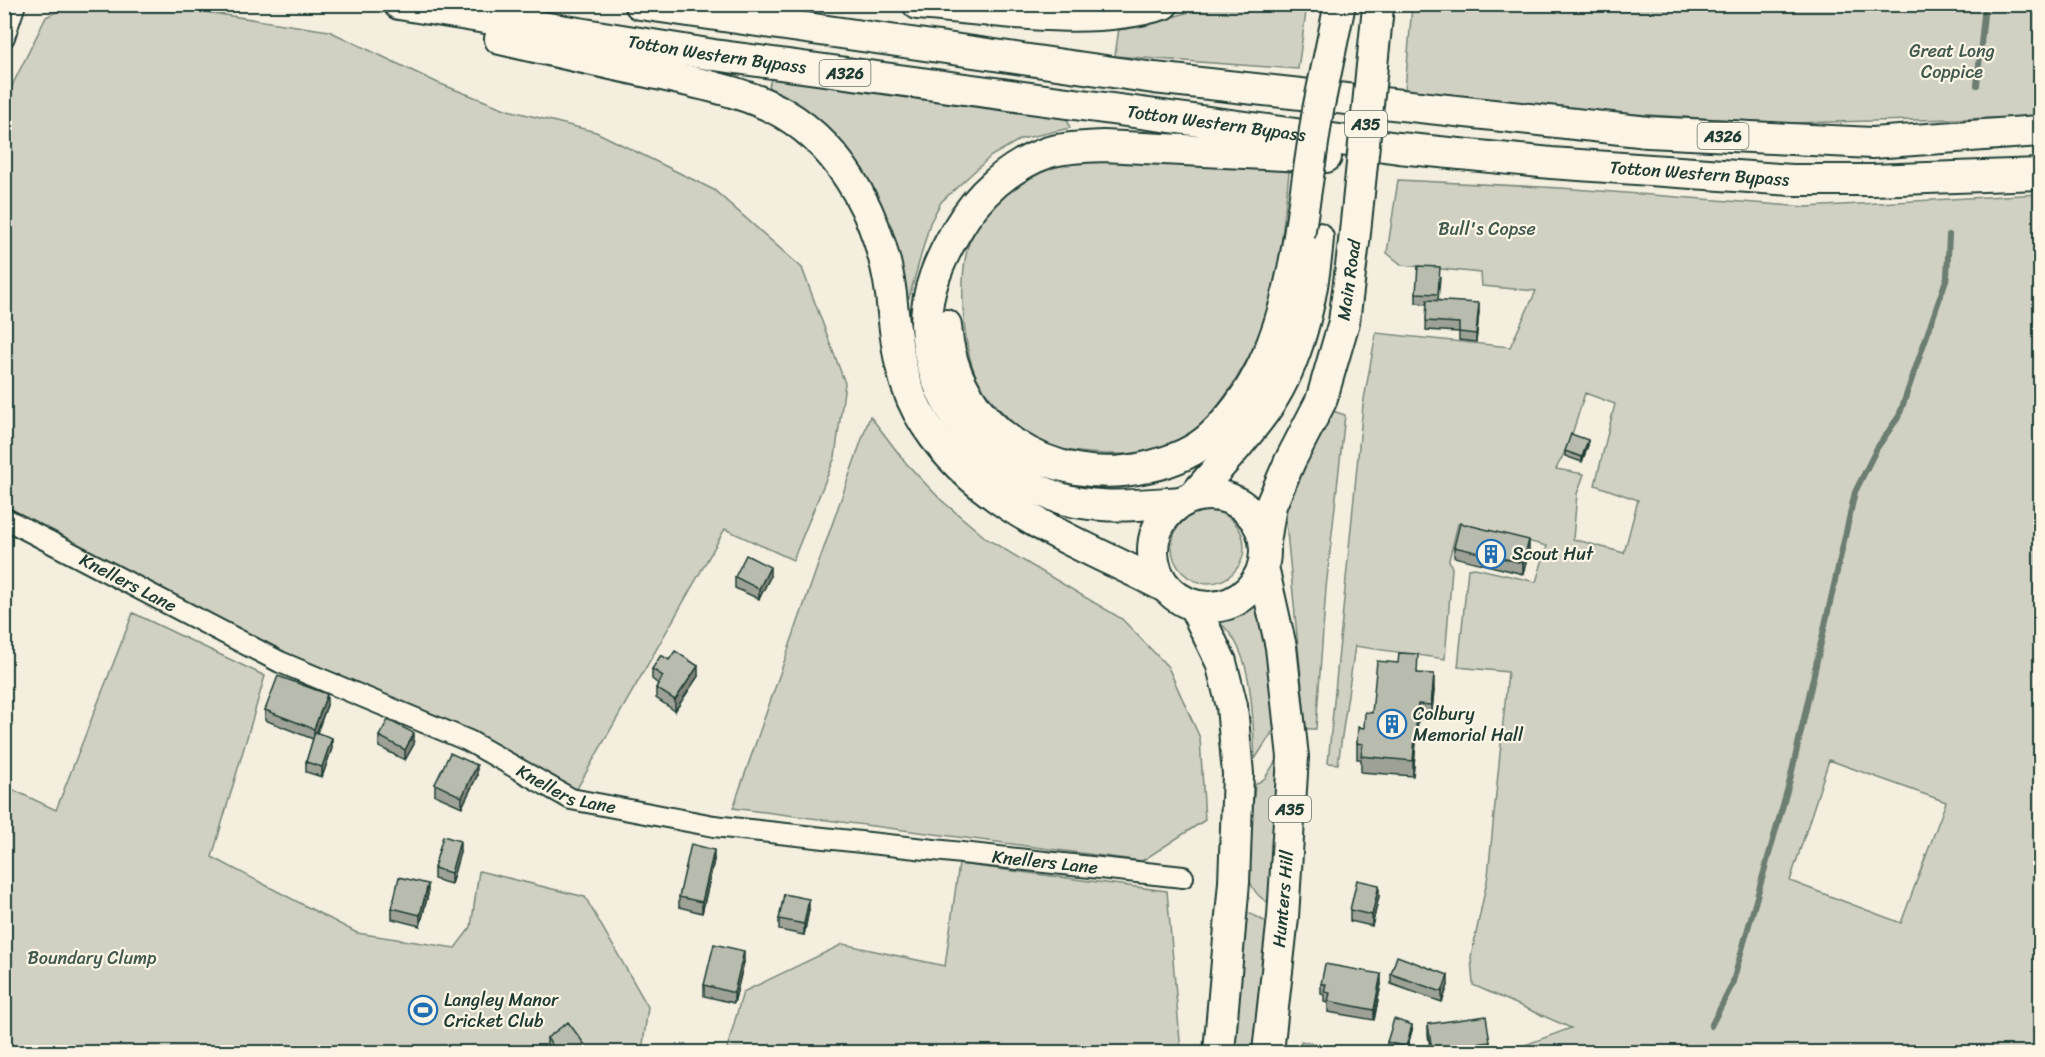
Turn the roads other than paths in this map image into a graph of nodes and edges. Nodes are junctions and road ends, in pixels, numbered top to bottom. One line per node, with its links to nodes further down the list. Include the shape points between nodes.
1 (387, 4): 18 (main road, via 471,33 731,91 783,113 843,168 862,201 885,262 900,367 912,401 945,453 968,477 997,498)
2 (399, 4): 11 (main road, Totton Western Bypass / A326, via 714,55 1291,135)
3 (639, 4): 10 (main road, Totton Western Bypass / A326, via 1154,78 1648,132 1872,143)
4 (918, 4): 8 (main road, via 1082,15)
5 (1340, 4): 14 (main road, Main Road / A35, bridge)
6 (12, 6): 9 (street)
7 (1378, 6): 17 (main road, Main Road / A35, bridge, via 1344,322 1322,401 1271,505)
8 (1152, 7)
9 (4, 37)
10 (2040, 130)
11 (1551, 163): 12 (main road, Totton Western Bypass / A326, via 1792,180); 13 (main road, via 1103,146 1070,148 1048,153 1002,177 985,192)
12 (2040, 174)
13 (958, 228): 14 (main road, via 945,292 947,339 962,383 977,409 1004,435 1041,460 1088,473 1162,464 1211,438 1259,371 1279,327 1294,270); 15 (main road, via 939,261 926,324 935,373 957,418 994,460 1052,495 1105,505)
14 (1308, 237): 15 (main road, Main Road / A35, via 1314,281 1303,328 1278,388 1265,411)
15 (1188, 499): 17 (main road, via 1209,495 1240,504 1260,527); 18 (main road, via 1163,518 1153,541 1157,573)
16 (4, 519): 20 (street, Knellers Lane, via 280,662 469,741 571,799 714,826)
17 (1264, 555): 19 (main road, via 1256,583 1244,596 1220,606); 22 (main road, Hunters Hill / A35, via 1281,648 1293,757 1283,917)
18 (1166, 588): 19 (main road)
19 (1194, 606): 21 (main road, via 1221,662 1232,706 1238,774 1234,882)
20 (1183, 877)
21 (1219, 1053)
22 (1268, 1053)

